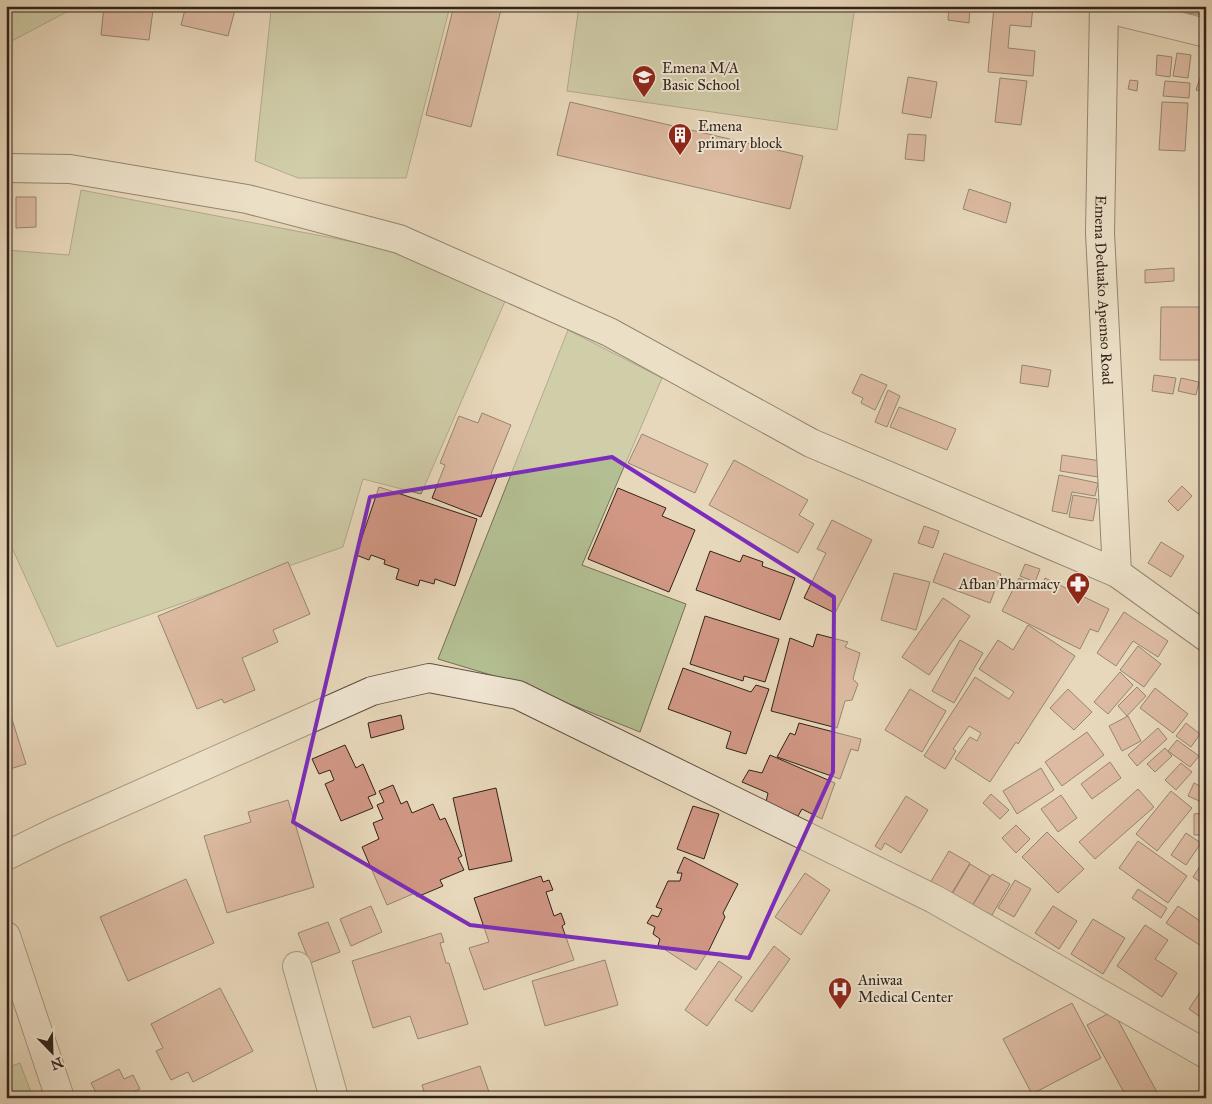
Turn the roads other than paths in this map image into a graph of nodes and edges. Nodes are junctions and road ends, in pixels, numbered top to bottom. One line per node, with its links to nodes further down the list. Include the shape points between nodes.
1 (1104, 7): 2 (street); 4 (street, Emena Deduako Apemso Road, via 1100,233)
2 (1206, 33)
3 (6, 168): 4 (street, via 70,170 246,199 399,238 609,332 811,443)
4 (1117, 573): 5 (street)
5 (1206, 636)
6 (6, 856): 9 (street, via 372,691 429,678 518,695 934,899)
7 (6, 936): 10 (street)
8 (297, 966): 11 (street)
9 (1206, 1054)
10 (60, 1098)
11 (334, 1098)

